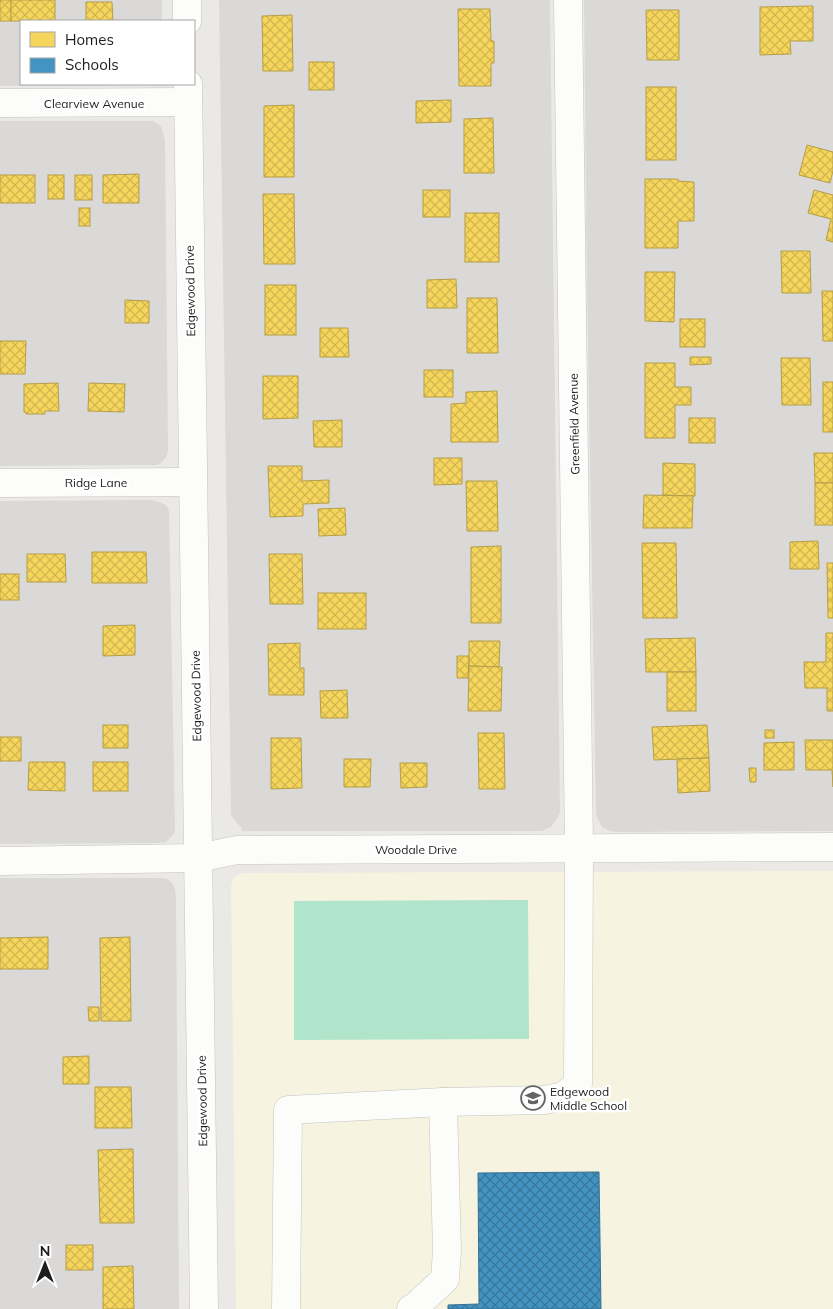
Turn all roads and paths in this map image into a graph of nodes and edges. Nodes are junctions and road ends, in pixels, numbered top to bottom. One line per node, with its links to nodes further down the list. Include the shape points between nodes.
1 (187, 0): 3 (street)
2 (568, 0): 9 (street, Greenfield Avenue)
3 (187, 20)
4 (188, 93): 5 (street, Clearview Avenue); 7 (street, Edgewood Drive)
5 (0, 103)
6 (0, 482): 7 (street, Ridge Lane)
7 (192, 482): 10 (street, Edgewood Drive)
8 (833, 847): 9 (street, Woodale Drive)
9 (579, 848): 10 (street, Woodale Drive, via 237,850); 12 (street, Greenfield Avenue, via 578,1084 564,1096 544,1100)
10 (198, 858): 11 (street, Woodale Drive); 13 (street, Edgewood Drive)
11 (0, 861)
12 (443, 1102): 14 (street, Greenfield Avenue, via 288,1110); 15 (street, via 445,1279)
13 (204, 1309)
14 (286, 1309)
15 (411, 1309)

